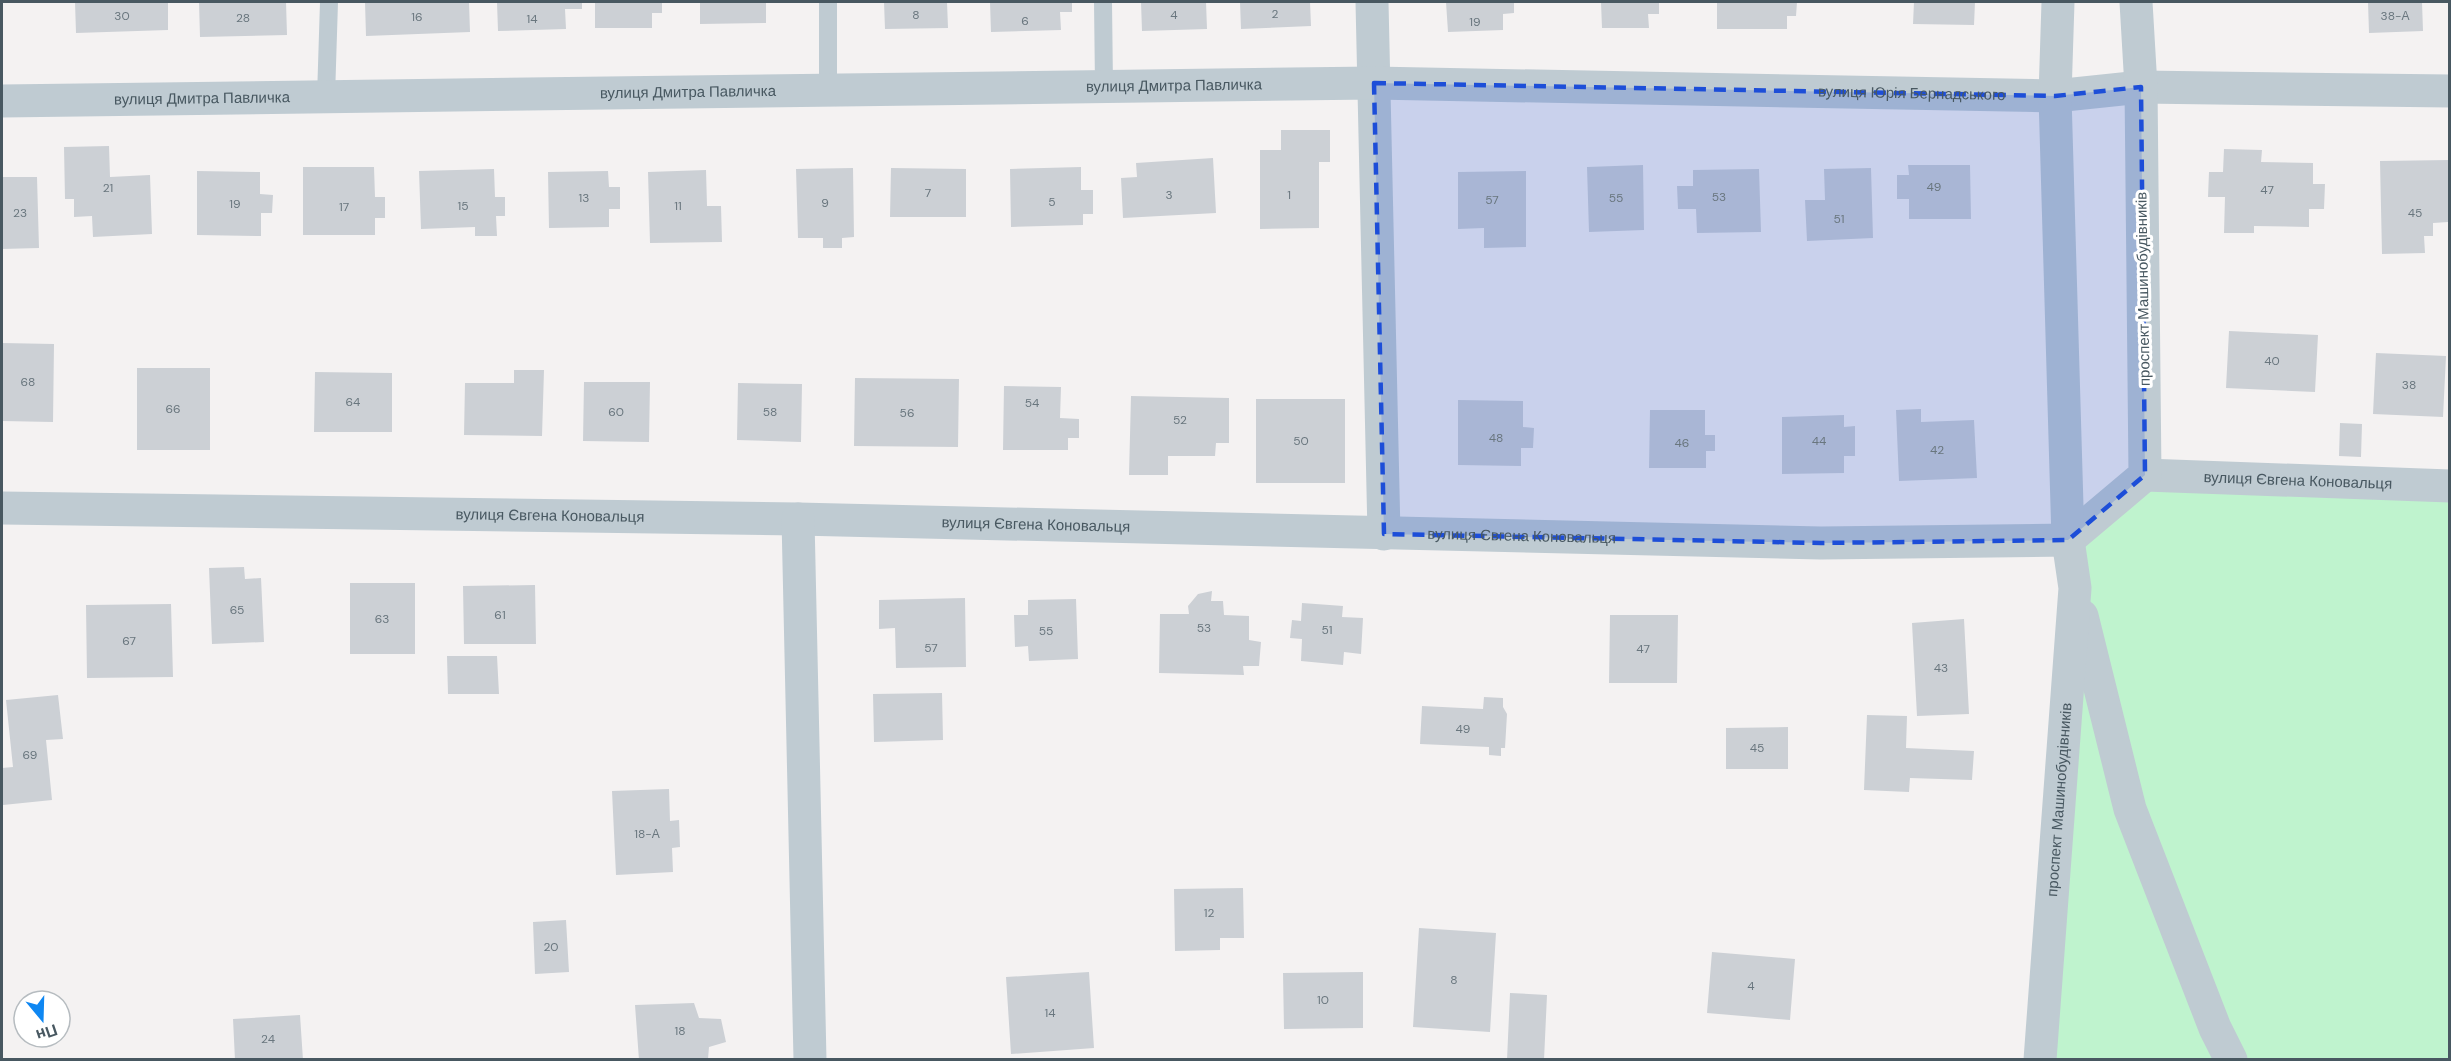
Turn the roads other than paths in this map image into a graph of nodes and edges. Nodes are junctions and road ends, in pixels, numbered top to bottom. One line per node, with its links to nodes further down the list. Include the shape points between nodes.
1 (329, 2): 13 (lane)
2 (828, 2): 10 (lane)
3 (1103, 2): 8 (lane)
4 (1372, 2): 7 (street)
5 (2058, 2): 12 (street, проспект Машинобудівників)
6 (2136, 2): 9 (street, проспект Машинобудівників)
7 (1374, 83): 8 (street, вулиця Дмитра Павличка); 12 (street, вулиця Юрія Бернадського); 19 (street)
8 (1104, 86): 10 (street, вулиця Дмитра Павличка)
9 (2140, 87): 11 (street, вулиця Юрія Бернадського); 12 (street, вулиця Юрія Бернадського); 15 (street, проспект Машинобудівників)
10 (828, 90): 13 (street, вулиця Дмитра Павличка)
11 (2450, 91)
12 (2055, 96): 20 (street, проспект Машинобудівників)
13 (326, 97): 14 (street, вулиця Дмитра Павличка)
14 (2, 101)
15 (2145, 475): 16 (street, вулиця Євгена Коновальця); 20 (street)
16 (2450, 486)
17 (2, 508): 18 (street, вулиця Євгена Коновальця)
18 (798, 519): 19 (street, вулиця Євгена Коновальця); 22 (street)
19 (1384, 534): 20 (street, вулиця Євгена Коновальця, via 1821,543)
20 (2068, 540): 21 (street, проспект Машинобудівників)
21 (2075, 588): 23 (street, проспект Машинобудівників); 24 (street, via 2130,809 2215,1028)
22 (810, 1059)
23 (2040, 1059)
24 (2231, 1059)

